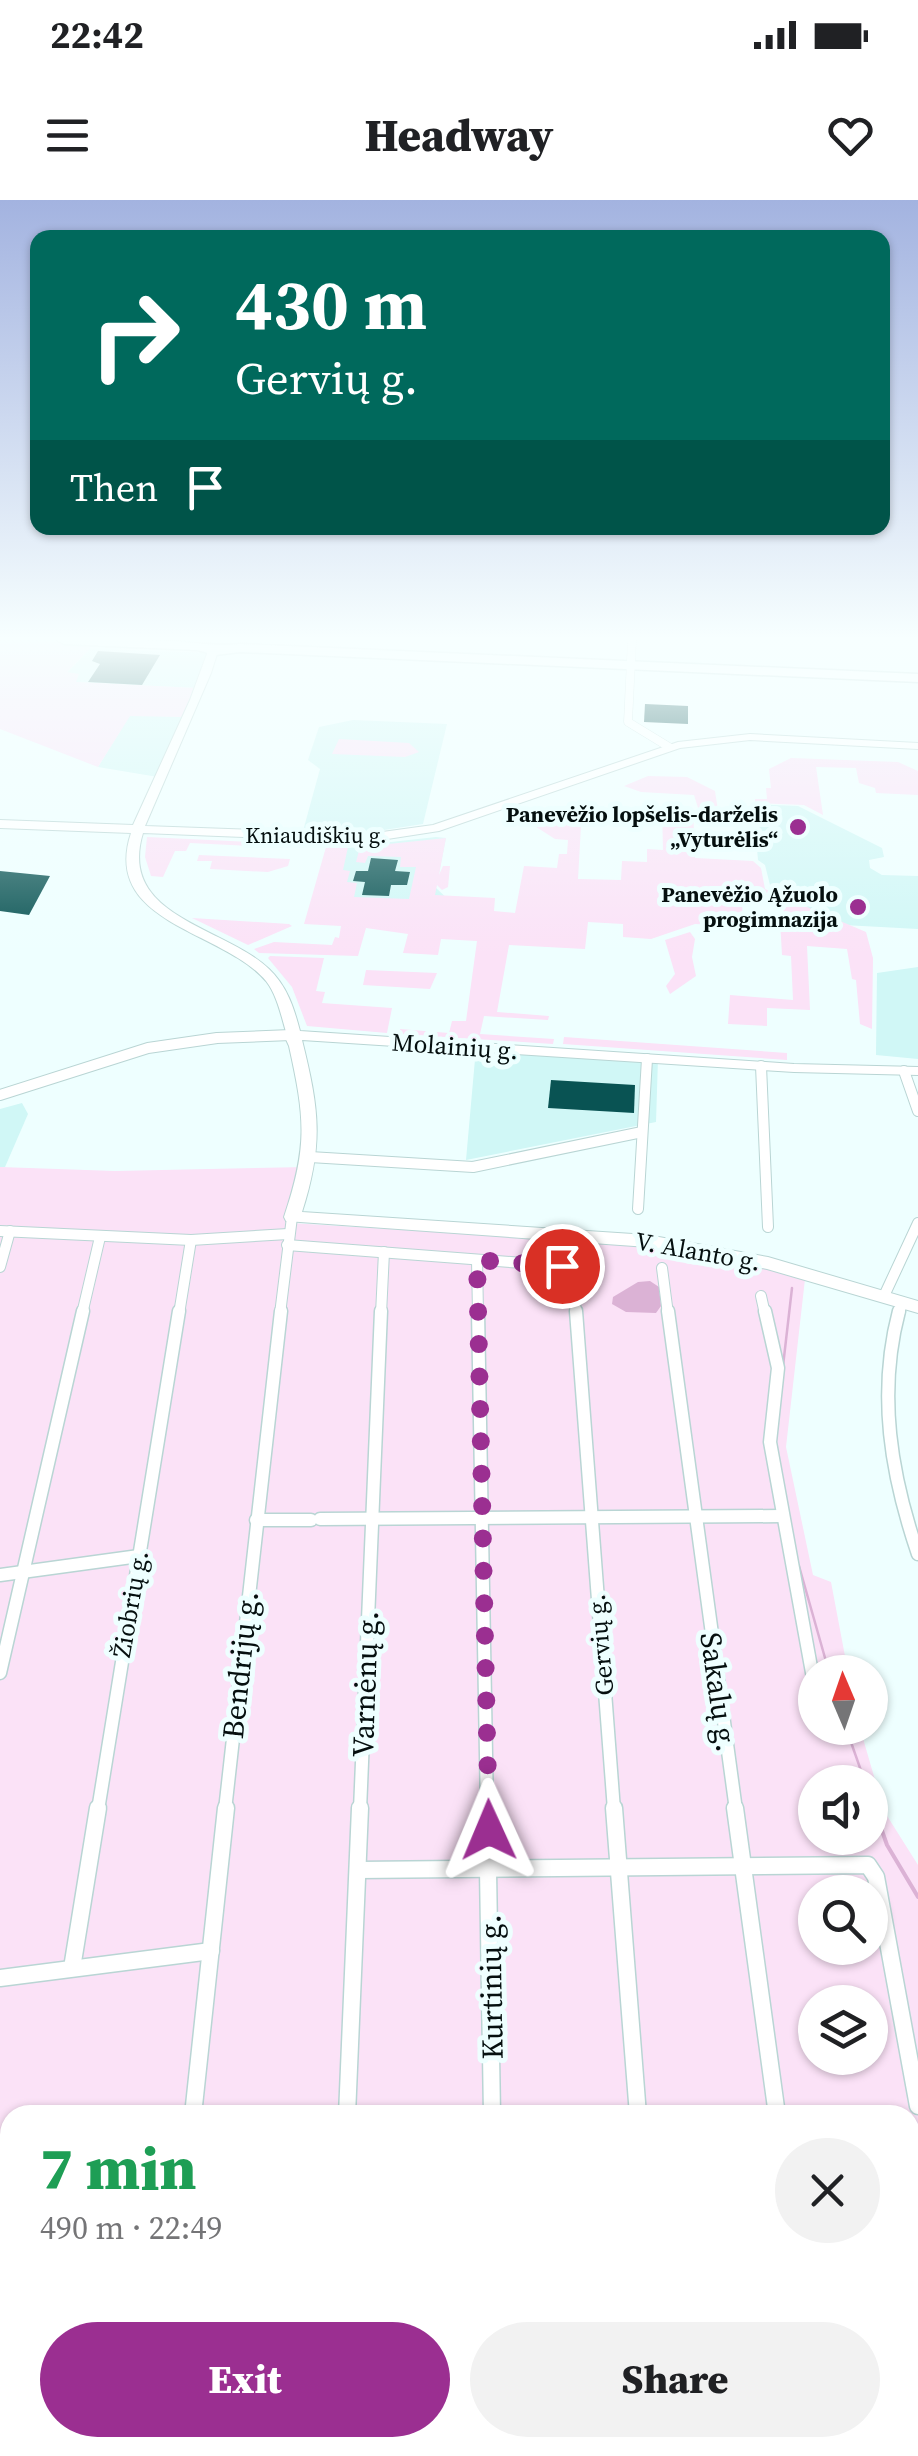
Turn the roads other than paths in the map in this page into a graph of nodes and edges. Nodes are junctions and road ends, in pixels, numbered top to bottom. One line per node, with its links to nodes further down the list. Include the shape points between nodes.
1 (176, 745): 6 (main road)
2 (666, 745): 4 (street)
3 (683, 745): 4 (main road, Kniaudiškių g.)
4 (669, 747): 6 (main road, Kniaudiškių g., via 423,831 327,839)
5 (0, 824): 6 (main road, Kniaudiškių g.)
6 (138, 830): 7 (main road, via 132,864 153,902 269,976 280,990)
7 (291, 1036): 8 (main road, Molainių g.); 11 (street, Molainių g., via 148,1048); 14 (main road, via 310,1117)
8 (647, 1059): 9 (main road, Molainių g.); 13 (street)
9 (761, 1066): 10 (main road, Molainių g.); 17 (street)
10 (911, 1071): 12 (street)
11 (0, 1095)
12 (918, 1111)
13 (642, 1132): 14 (street, via 460,1168); 15 (street)
14 (310, 1157): 19 (main road)
15 (638, 1209)
16 (918, 1223): 27 (street)
17 (768, 1226)
18 (5, 1231): 20 (street); 24 (street)
19 (289, 1232): 21 (street); 22 (street); 27 (main road, V. Alanto g., via 648,1242 768,1263); 33 (street, Bendrijų g.)
20 (100, 1237): 21 (street); 36 (street)
21 (191, 1240): 35 (street, Žiobrių g.)
22 (384, 1252): 23 (street); 31 (street, Varnėnų g.)
23 (477, 1260): 30 (street, Gervių g., via 562,1266 572,1274); 32 (street, Kurtinių g.)
24 (0, 1267)
25 (662, 1268): 29 (street, Sakalų g.)
26 (761, 1296): 28 (street, via 778,1368 770,1442)
27 (901, 1302): 34 (street, via 887,1411 894,1475)
28 (782, 1516): 29 (street); 38 (street)
29 (696, 1517): 30 (street); 40 (street, Sakalų g.)
30 (590, 1518): 32 (street); 41 (street, Gervių g.)
31 (372, 1519): 32 (street); 33 (street); 42 (street, Varnėnų g.)
32 (483, 1519): 43 (street, Kurtinių g.)
33 (256, 1520): 44 (street, Bendrijų g.)
34 (917, 1548)
35 (139, 1556): 36 (street); 45 (street, Žiobrių g.)
36 (23, 1572): 37 (street); 39 (street)
37 (0, 1574)
38 (809, 1655)
39 (0, 1673)
40 (742, 1866): 41 (street); 51 (street, Sakalų g.); 52 (street, via 872,1869)
41 (618, 1868): 43 (street); 50 (street, Gervių g.)
42 (358, 1870): 43 (street); 48 (street, Varnėnų g.)
43 (490, 1870): 49 (street, Kurtinių g.)
44 (211, 1951): 45 (street); 47 (street, Bendrijų g.)
45 (72, 1968): 46 (street)
46 (0, 1978)
47 (195, 2105)
48 (347, 2105)
49 (492, 2105)
50 (637, 2105)
51 (776, 2105)
52 (918, 2105)

